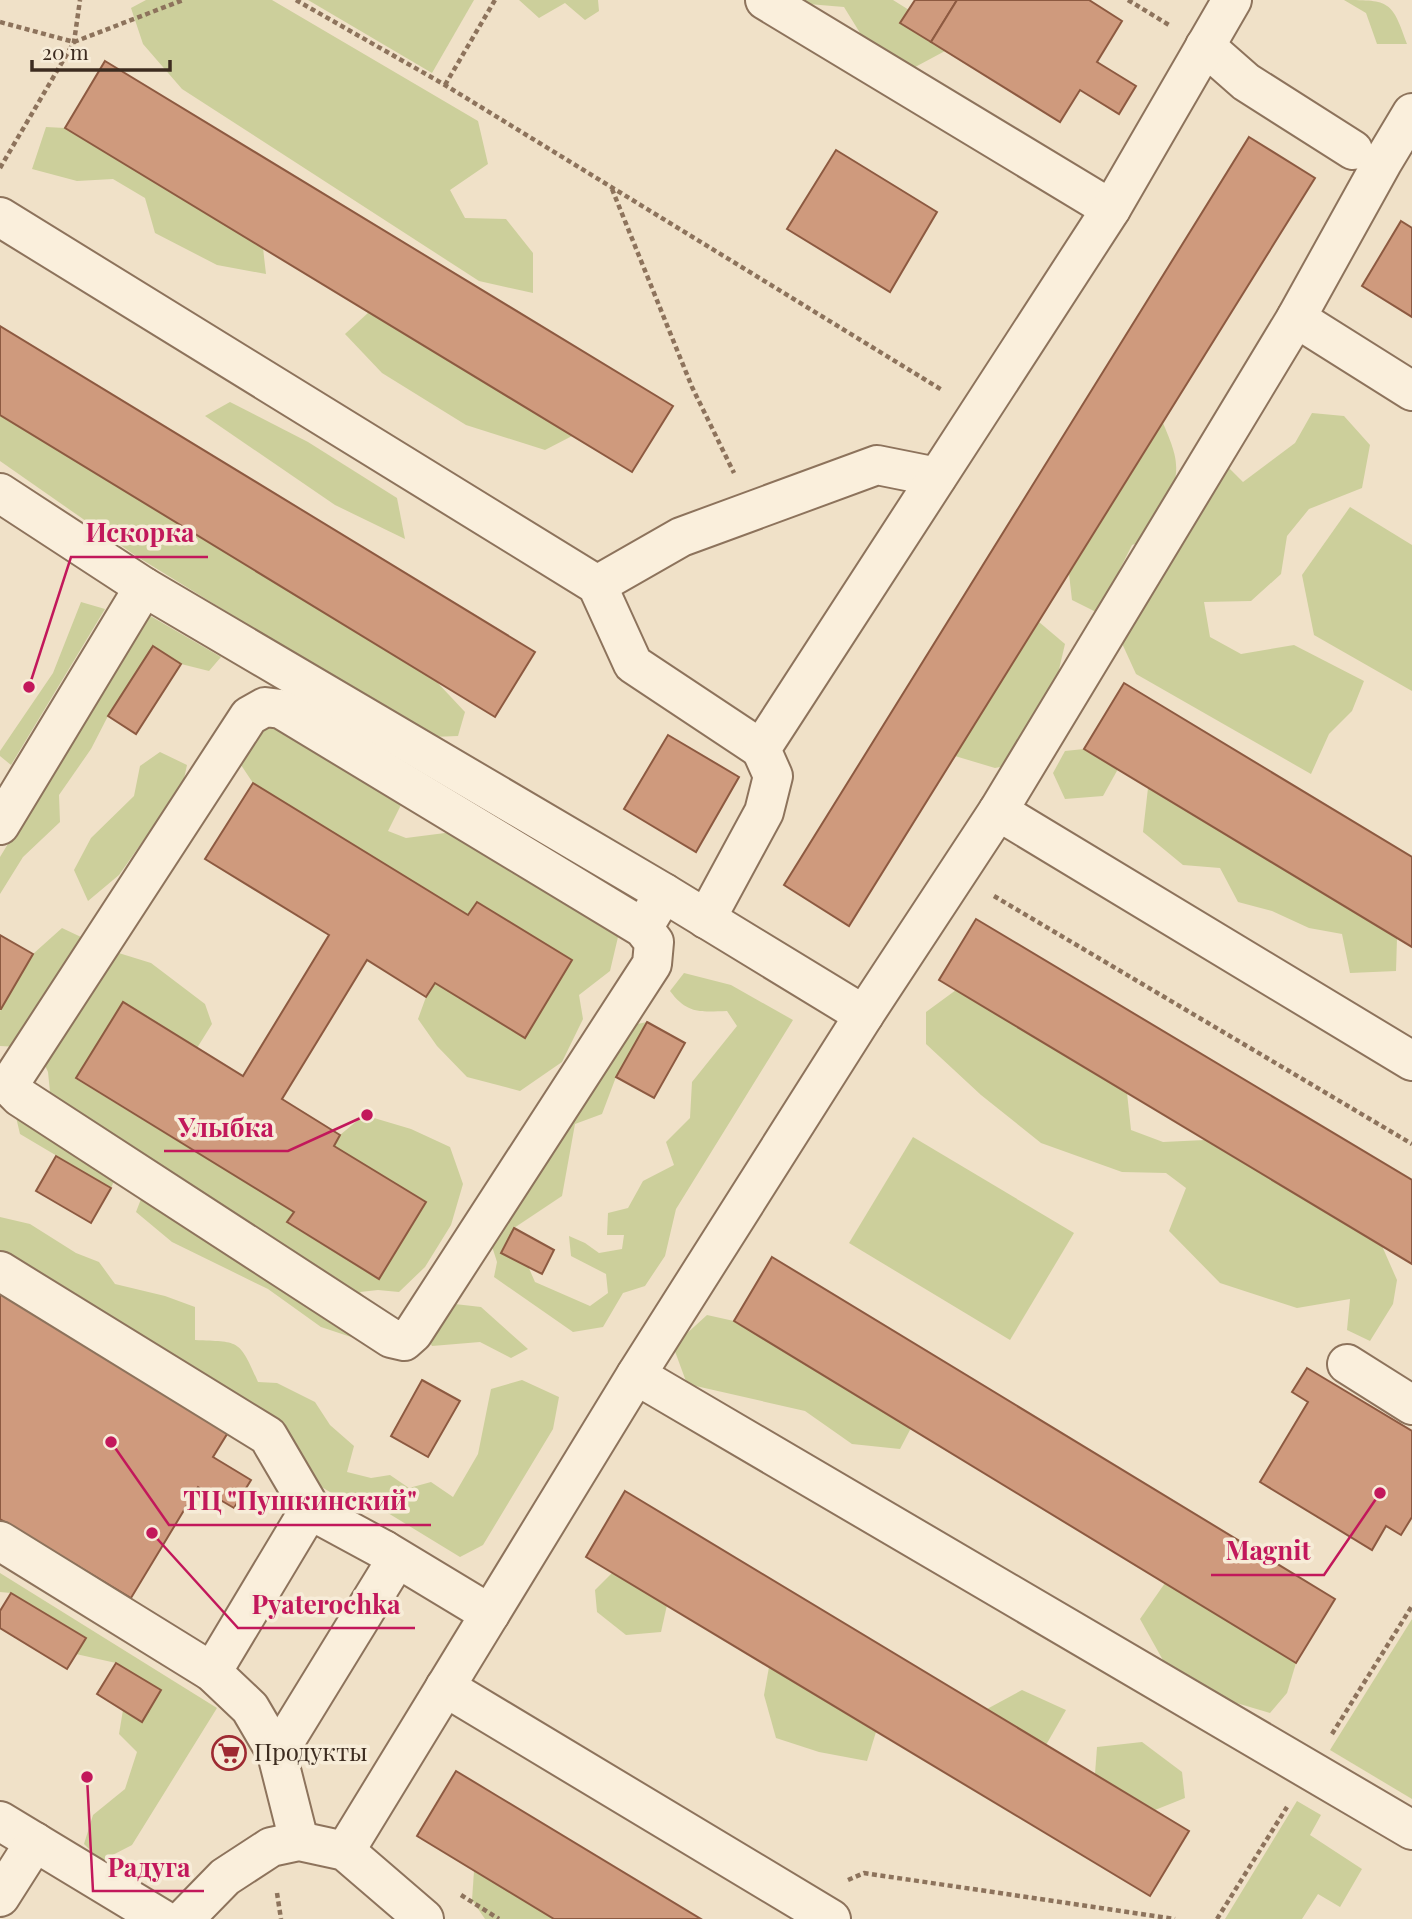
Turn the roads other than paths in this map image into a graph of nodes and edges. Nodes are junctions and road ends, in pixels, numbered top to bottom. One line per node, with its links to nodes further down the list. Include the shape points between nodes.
1 (765, 0): 6 (lane)
2 (1232, 0): 3 (lane)
3 (1205, 46): 5 (lane, via 1246,82); 6 (lane)
4 (1412, 113): 8 (lane)
5 (1353, 150)
6 (1111, 209): 10 (lane)
7 (0, 217): 12 (lane)
8 (1296, 318): 9 (lane); 15 (lane)
9 (1412, 391)
10 (937, 477): 12 (lane, via 877,465 681,537); 14 (lane)
11 (0, 493): 13 (lane)
12 (597, 585): 14 (lane, via 633,664)
13 (144, 587): 16 (lane); 17 (lane)
14 (761, 749): 18 (lane, via 774,776 764,812)
15 (998, 811): 20 (lane); 21 (lane)
16 (0, 825)
17 (664, 893): 18 (lane); 19 (lane)
18 (706, 919): 20 (lane)
19 (643, 928): 19 (lane, via 654,942 652,964 404,1341 391,1338 11,1088 248,716 265,707 281,709)
20 (864, 1015): 24 (lane)
21 (1412, 1061)
22 (0, 1271): 26 (lane, via 268,1436)
23 (1348, 1364): 25 (lane)
24 (636, 1375): 29 (lane); 34 (lane)
25 (1412, 1405)
26 (312, 1511): 28 (lane); 30 (lane)
27 (0, 1541): 30 (lane)
28 (384, 1550): 29 (lane); 32 (lane, via 392,1558 390,1570)
29 (490, 1614): 31 (lane)
30 (212, 1671): 32 (lane, via 250,1708)
31 (445, 1687): 37 (lane); 39 (lane)
32 (277, 1754): 35 (lane)
33 (0, 1821): 36 (lane)
34 (1412, 1830)
35 (299, 1841): 37 (lane); 41 (lane, via 271,1847 225,1877)
36 (35, 1842): 38 (lane); 40 (lane)
37 (345, 1851): 42 (lane)
38 (0, 1897)
39 (815, 1910)
40 (162, 1919)
41 (184, 1919)
42 (424, 1919)

